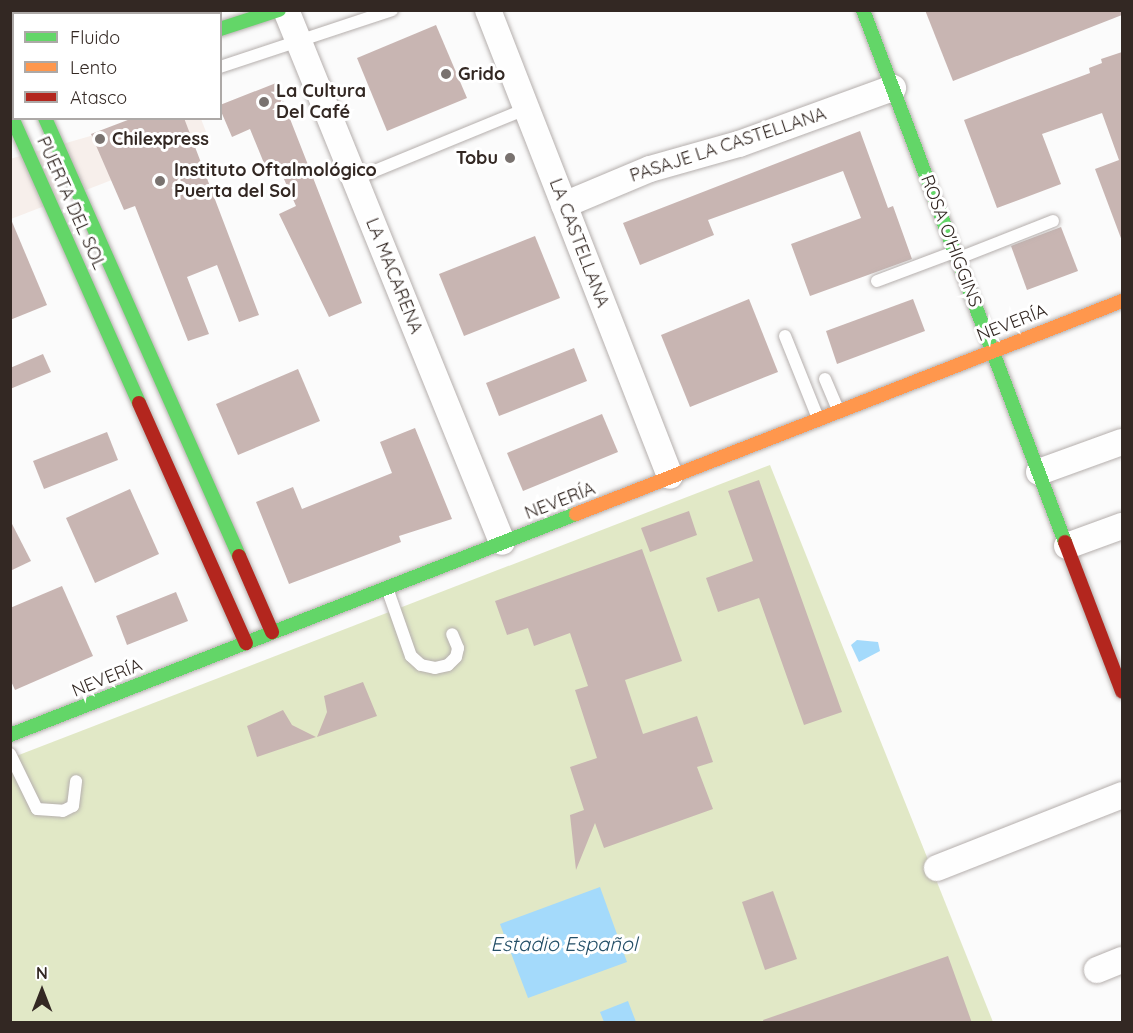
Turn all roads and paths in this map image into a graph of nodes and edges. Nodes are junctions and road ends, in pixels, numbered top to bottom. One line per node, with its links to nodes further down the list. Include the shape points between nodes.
1 (61, 10): 7 (lane)
2 (279, 10): 8 (street)
3 (286, 10): 9 (street, LA MACARENA)
4 (392, 10): 9 (lane)
5 (488, 10): 12 (street, LA CASTELLANA)
6 (863, 10): 11 (street, ROSA O'HIGGINS)
7 (51, 12)
8 (222, 28)
9 (299, 42): 10 (lane); 15 (street, LA MACARENA)
10 (222, 66)
11 (893, 88): 16 (street, PASAJE LA CASTELLANA, via 739,144 650,169); 18 (street, ROSA O'HIGGINS)
12 (526, 109): 15 (lane); 16 (street, LA CASTELLANA)
13 (56, 120): 14 (lane)
14 (36, 126): 20 (street, PUERTA DEL SOL); 22 (street, PUERTA DEL SOL)
15 (355, 178): 34 (street, LA MACARENA)
16 (564, 205): 32 (street, LA CASTELLANA)
17 (1053, 221): 18 (lane)
18 (956, 255): 19 (lane); 24 (street, ROSA O'HIGGINS)
19 (877, 281)
20 (123, 297): 22 (street); 29 (street, PUERTA DEL SOL)
21 (1122, 301): 24 (street, NEVERÍA)
22 (97, 307): 30 (street, PUERTA DEL SOL)
23 (785, 336): 27 (lane)
24 (992, 350): 26 (street, NEVERÍA); 31 (street, ROSA O'HIGGINS)
25 (825, 379): 26 (lane)
26 (838, 410): 27 (street, NEVERÍA)
27 (818, 418): 32 (street, NEVERÍA)
28 (1122, 442): 31 (street)
29 (194, 456): 30 (street); 37 (street, PUERTA DEL SOL)
30 (168, 466): 39 (street, PUERTA DEL SOL)
31 (1039, 472): 35 (street, ROSA O'HIGGINS)
32 (670, 476): 34 (street, NEVERÍA)
33 (1122, 526): 35 (street)
34 (502, 542): 36 (street, NEVERÍA)
35 (1067, 546): 40 (street, ROSA O'HIGGINS)
36 (387, 586): 37 (street, NEVERÍA); 38 (lane, via 411,656 421,665 441,666 456,657 458,648)
37 (272, 632): 39 (street, NEVERÍA)
38 (452, 634)
39 (246, 643): 41 (street, NEVERÍA)
40 (1122, 692)
41 (10, 735)
42 (10, 754): 43 (lane, via 37,809 63,812 73,806)
43 (76, 781)
44 (1122, 795): 45 (street)
45 (937, 868)
46 (1122, 960): 47 (street)
47 (1097, 970)

